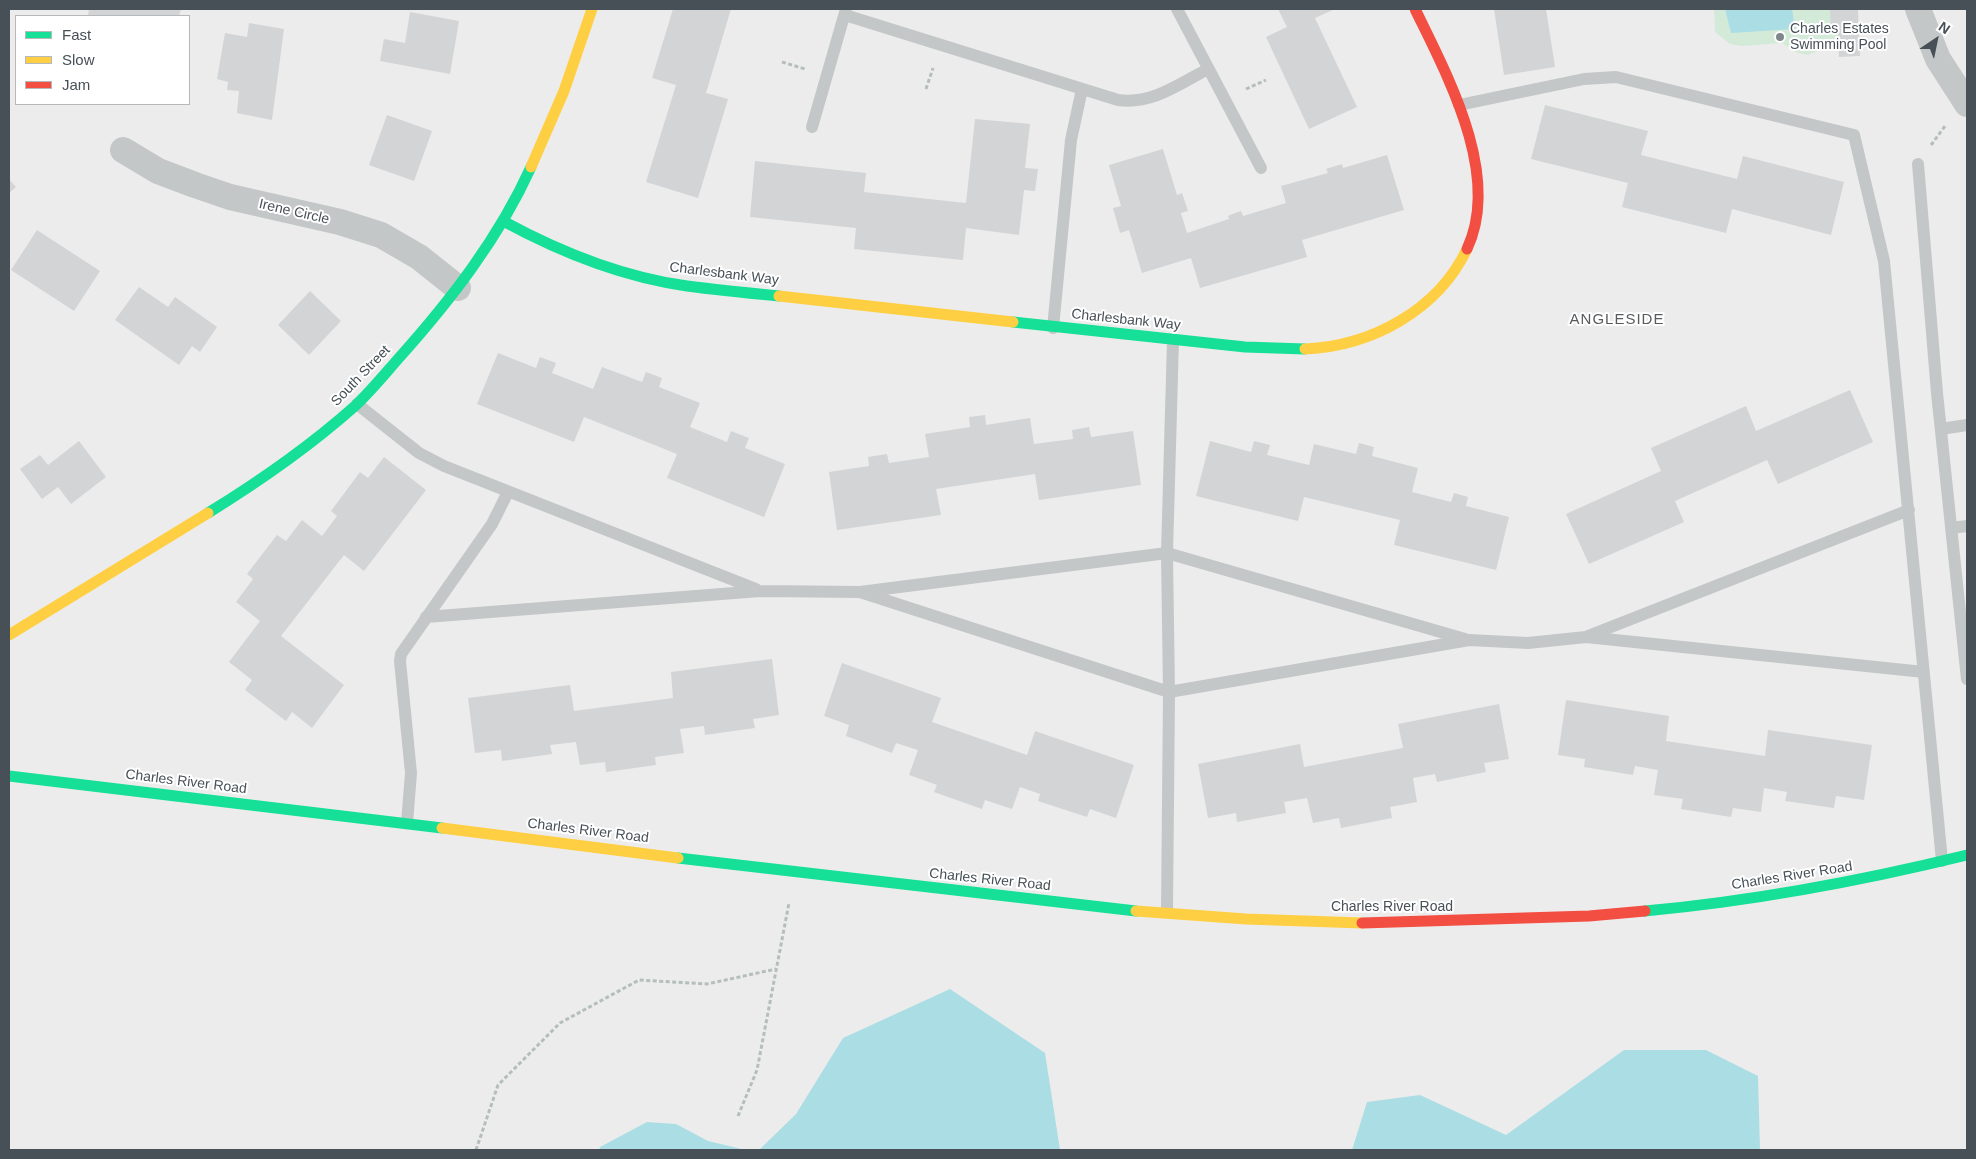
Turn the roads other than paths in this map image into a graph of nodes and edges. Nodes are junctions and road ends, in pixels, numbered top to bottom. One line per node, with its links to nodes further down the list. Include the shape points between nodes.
1 (592, 9): 14 (street, South Street, via 550,123)
2 (1177, 9): 6 (lane)
3 (1416, 9): 9 (street, Charlesbank Way)
4 (1918, 9): 8 (street, via 1938,59)
5 (845, 12): 7 (lane); 10 (lane)
6 (1208, 69): 7 (lane, via 1146,100 1118,100); 13 (lane)
7 (1082, 89): 16 (lane, via 1072,140)
8 (1966, 102)
9 (1459, 105): 17 (street, Charlesbank Way, via 1472,146 1477,180 1479,208 1476,227 1464,260 1414,313 1391,327 1335,346 1300,350); 22 (lane, via 1584,79 1616,77 1854,135 1884,261)
10 (812, 127)
11 (123, 150): 15 (street, Irene Circle, via 158,171 230,197 340,222 381,235 419,257)
12 (1918, 164): 20 (lane)
13 (1261, 168)
14 (503, 221): 15 (street, South Street); 16 (street, Charlesbank Way, via 572,256 651,280)
15 (458, 288): 18 (street, South Street)
16 (1052, 328): 17 (street, Charlesbank Way)
17 (1173, 340): 25 (lane)
18 (357, 404): 21 (lane, via 431,460); 30 (street, South Street, via 287,462 251,486)
19 (1967, 425): 20 (lane)
20 (1941, 429): 24 (lane)
21 (508, 492): 26 (lane); 28 (lane, via 492,524)
22 (1908, 510): 31 (lane); 33 (lane)
23 (1967, 526): 24 (lane)
24 (1951, 528): 29 (lane)
25 (1167, 553): 27 (lane); 32 (lane); 35 (lane)
26 (760, 591): 27 (lane); 28 (lane)
27 (860, 592): 35 (lane)
28 (426, 617): 37 (lane, via 404,649 400,661 411,773)
29 (1964, 627): 34 (lane)
30 (9, 635)
31 (1586, 637): 32 (lane, via 1528,643); 33 (lane)
32 (1469, 640): 35 (lane)
33 (1924, 672): 39 (lane)
34 (1967, 679)
35 (1169, 692): 40 (lane)
36 (9, 776): 37 (street, Charles River Road)
37 (407, 823): 40 (street, Charles River Road, via 795,873 1106,908)
38 (1967, 855): 39 (street, Charles River Road)
39 (1942, 861): 40 (street, Charles River Road, via 1869,879 1776,895 1690,908 1588,916 1382,924 1246,919)
40 (1167, 911)

